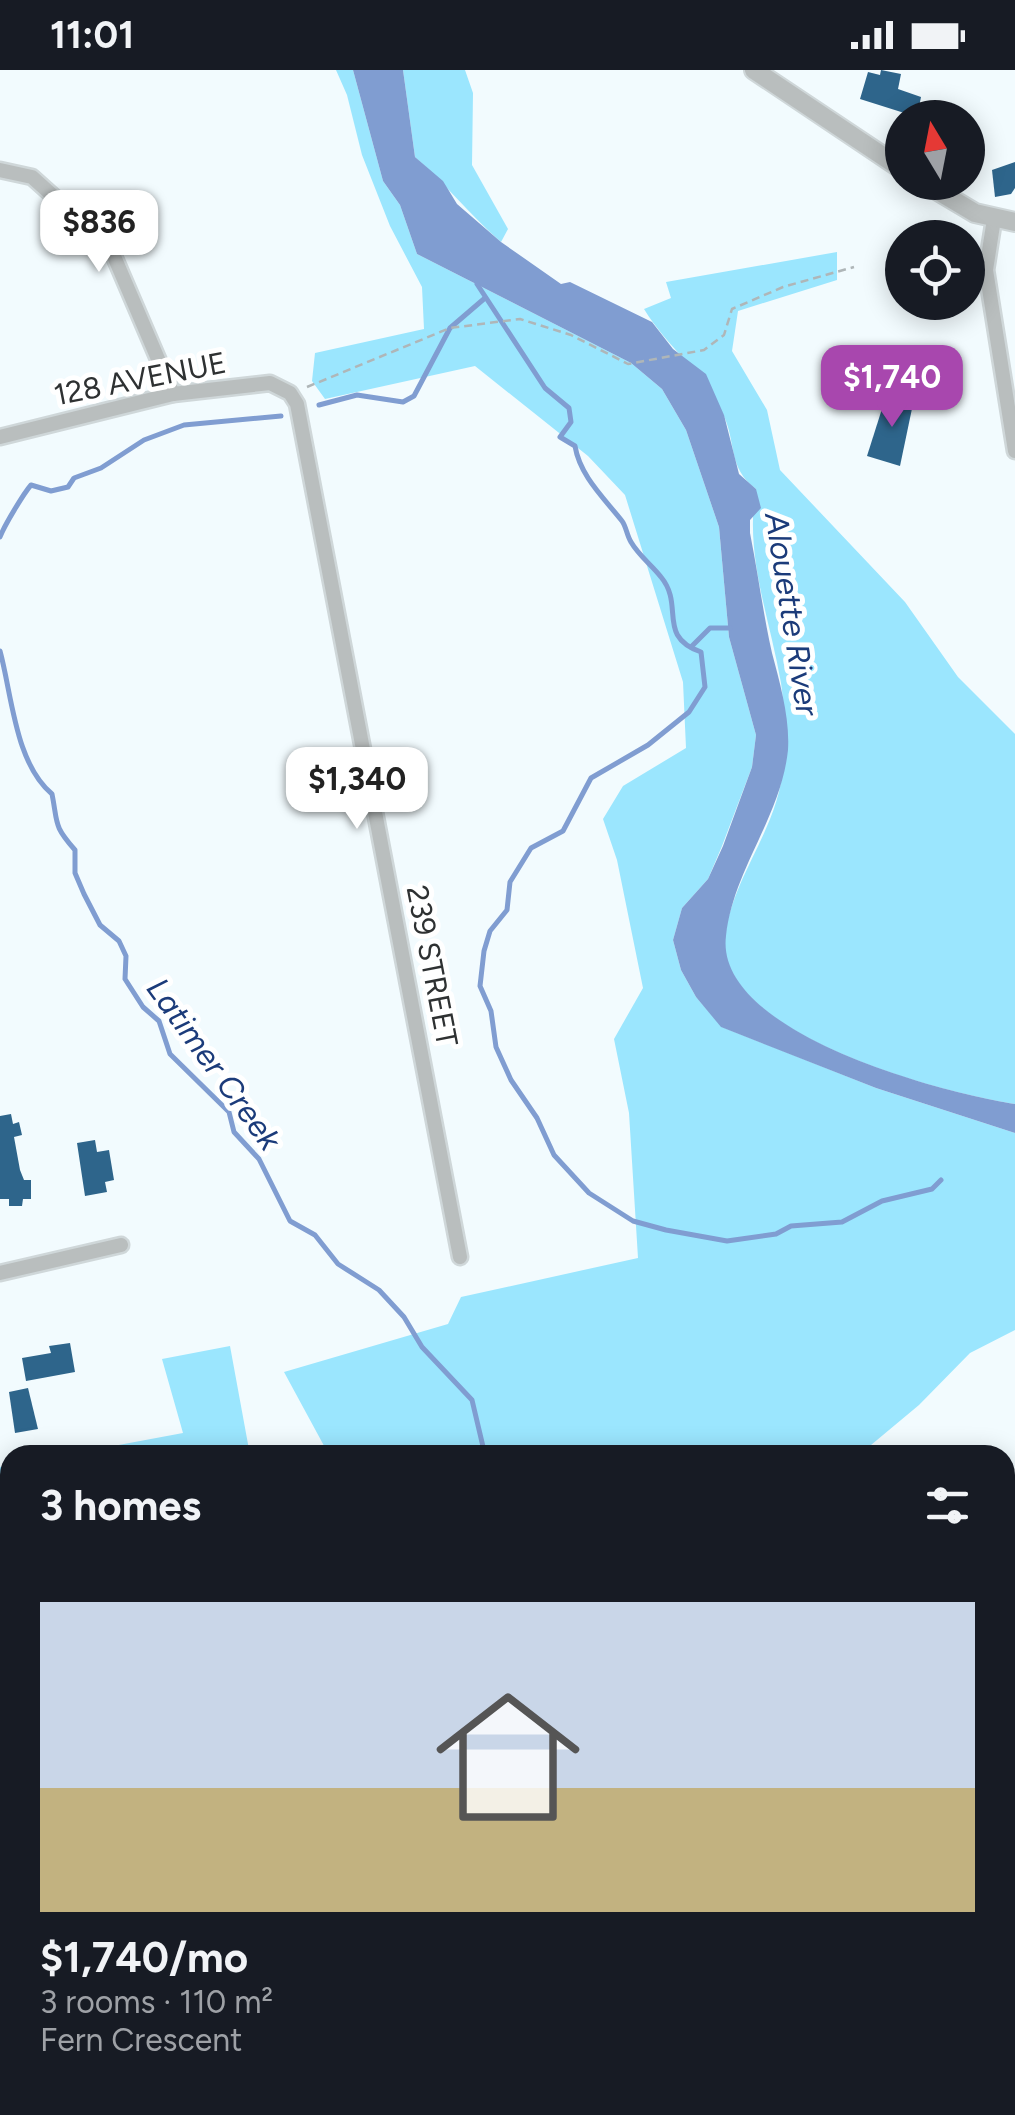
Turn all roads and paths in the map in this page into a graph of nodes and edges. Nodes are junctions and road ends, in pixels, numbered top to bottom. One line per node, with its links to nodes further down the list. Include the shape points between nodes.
1 (754, 70): 2 (street)
2 (885, 158)
3 (0, 170): 9 (street, via 32,177 110,247)
4 (951, 200): 5 (street)
5 (994, 219): 6 (street); 11 (street, via 986,270)
6 (1015, 222)
7 (854, 267): 8 (path, via 732,309 724,335 704,350 628,364 520,319 450,328)
8 (290, 393): 9 (street, 128 AVENUE, via 270,383); 13 (street, 239 STREET)
9 (173, 394): 10 (street, 128 AVENUE)
10 (0, 437)
11 (1015, 450)
12 (120, 1245): 14 (street)
13 (460, 1257)
14 (0, 1273)

